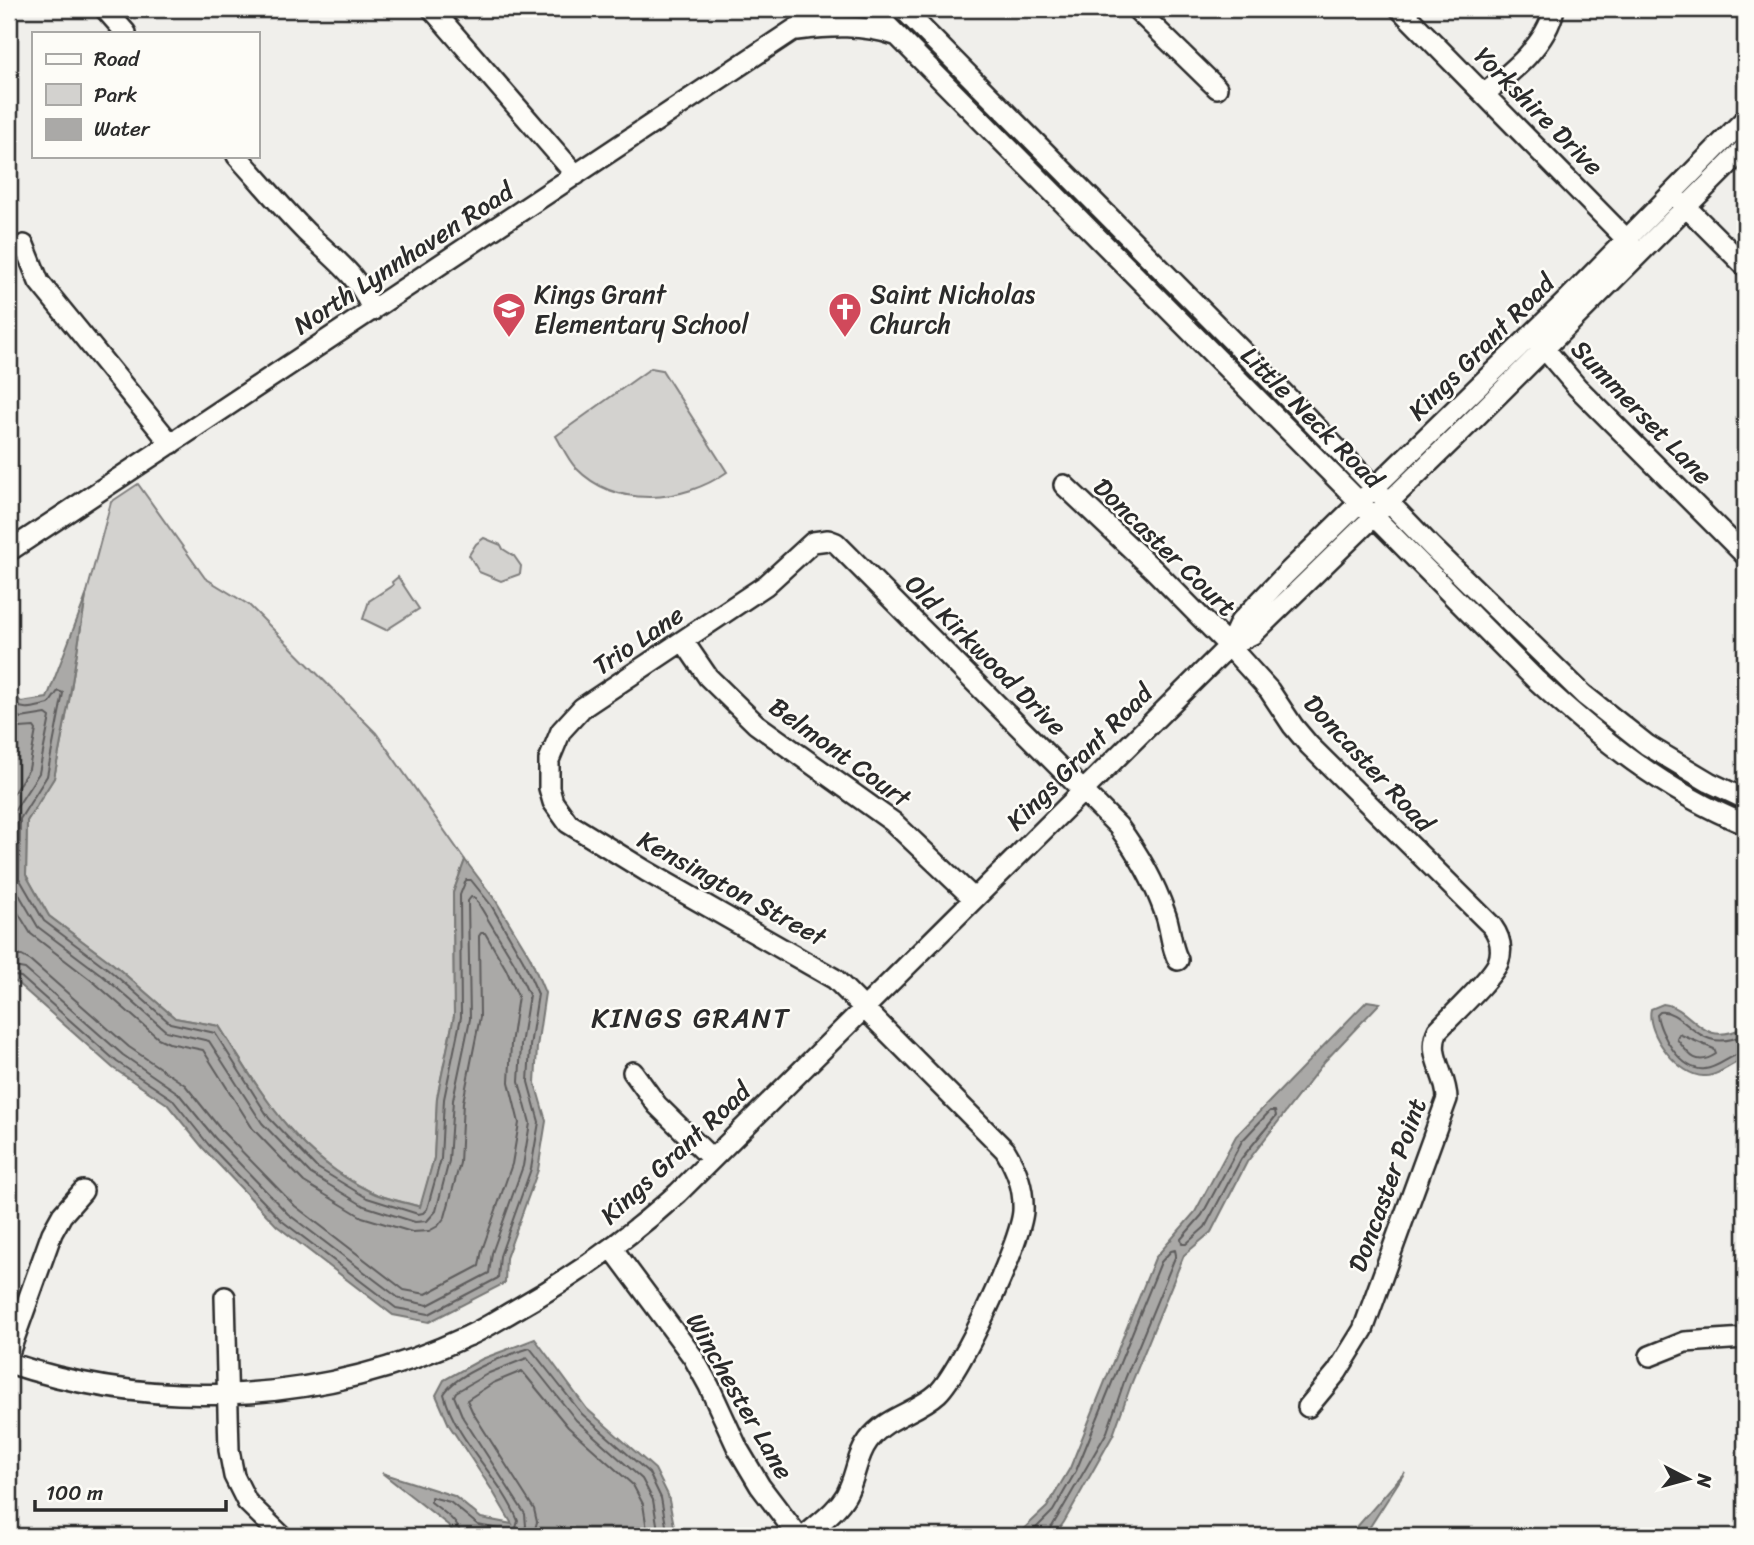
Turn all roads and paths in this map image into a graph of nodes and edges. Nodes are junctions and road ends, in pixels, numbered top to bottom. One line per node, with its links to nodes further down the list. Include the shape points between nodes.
1 (105, 9): 10 (street)
2 (432, 9): 17 (street)
3 (825, 9): 9 (street, North Lynnhaven Road)
4 (871, 9): 11 (street, Little Neck Road)
5 (903, 9): 27 (street, Little Neck Road)
6 (1136, 9): 12 (street)
7 (1400, 9): 13 (street, Yorkshire Drive)
8 (1554, 9): 13 (street, via 1535,45)
9 (792, 31): 11 (street, via 855,26); 17 (street, North Lynnhaven Road)
10 (125, 32)
11 (898, 36): 28 (street, Little Neck Road)
12 (1217, 88)
13 (1485, 93): 19 (street, Yorkshire Drive)
14 (1745, 119): 18 (street, Kings Grant Road)
15 (1745, 148): 18 (street, Kings Grant Road)
16 (239, 158): 23 (street, via 305,231 344,266)
17 (576, 175): 23 (street, North Lynnhaven Road)
18 (1679, 200): 19 (street, Kings Grant Road); 21 (street, Kings Grant Road); 22 (street)
19 (1626, 238): 21 (street, Yorkshire Drive); 24 (street, Kings Grant Road)
20 (24, 245): 25 (street, via 39,282)
21 (1639, 253): 24 (street, Kings Grant Road)
22 (1745, 266)
23 (372, 311): 25 (street, North Lynnhaven Road)
24 (1538, 341): 27 (street, Kings Grant Road); 31 (street, Summerset Lane, via 1577,387)
25 (171, 444): 30 (street, North Lynnhaven Road)
26 (1064, 485): 33 (street, Doncaster Court)
27 (1383, 494): 28 (street, Kings Grant Road); 35 (street, Little Neck Road, via 1614,721 1681,766)
28 (1367, 509): 33 (street, Kings Grant Road, via 1253,634); 37 (street, Little Neck Road, via 1535,679 1600,737 1671,786)
29 (828, 540): 32 (street, Trio Lane, via 813,542 766,585); 34 (street, Old Kirkwood Drive, via 836,542 918,622)
30 (9, 551)
31 (1745, 555)
32 (684, 642): 36 (street, Trio Lane, via 582,708 561,731 547,774 553,802); 39 (street, Belmont Court, via 708,677 756,724 893,822)
33 (1229, 646): 34 (street, Kings Grant Road); 38 (street, Doncaster Road, via 1309,745)
34 (1083, 790): 39 (street, Kings Grant Road); 40 (street, Old Kirkwood Drive, via 1118,826 1147,869)
35 (1745, 799)
36 (568, 823): 41 (street, Kensington Street, via 822,969)
37 (1745, 824)
38 (1447, 882): 52 (street, Doncaster Point, via 1492,926 1500,954 1492,972 1434,1039 1447,1099 1363,1330 1338,1372)
39 (973, 898): 41 (street, Kings Grant Road)
40 (1178, 960)
41 (863, 1008): 43 (street, Kings Grant Road); 55 (street, Kensington Street, via 1005,1150 1021,1182 1023,1214 987,1307 954,1374 936,1395 888,1422 869,1440 834,1511)
42 (633, 1072): 43 (street, via 657,1105)
43 (712, 1160): 45 (street, Kings Grant Road)
44 (83, 1191): 48 (street, via 52,1233)
45 (612, 1248): 51 (street, Kings Grant Road, via 563,1283 470,1336 425,1354 344,1379); 54 (street, Winchester Lane, via 693,1357 738,1449)
46 (225, 1297): 51 (street)
47 (1745, 1338): 49 (street, via 1685,1342)
48 (9, 1353)
49 (1650, 1356)
50 (9, 1363): 51 (street, Kings Grant Road, via 90,1385)
51 (228, 1395): 53 (street, via 233,1476 247,1502)
52 (1308, 1407)
53 (282, 1536)
54 (798, 1536)
55 (805, 1536)

